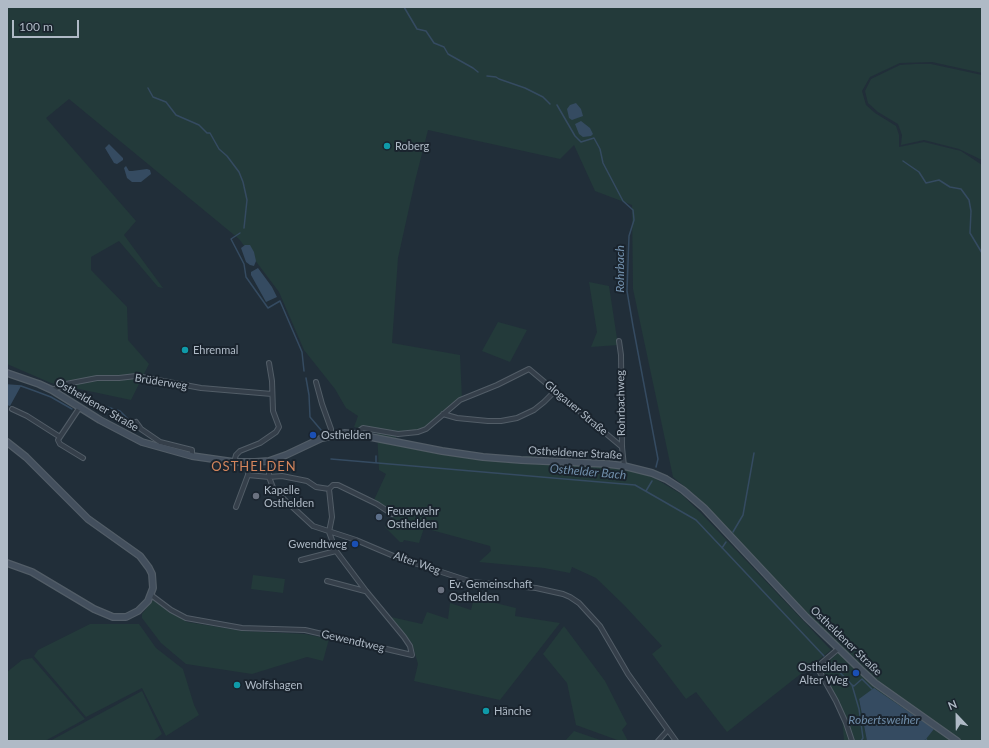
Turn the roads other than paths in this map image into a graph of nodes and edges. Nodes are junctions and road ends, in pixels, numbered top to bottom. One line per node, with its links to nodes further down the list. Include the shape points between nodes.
1 (619, 341): 16 (street, Rohrbachweg)
2 (268, 363): 7 (street)
3 (7, 373): 5 (main road, Ostheldener Straße)
4 (316, 382): 13 (street)
5 (52, 390): 7 (street, Brüderweg, via 66,384 97,378 136,376 201,388); 8 (main road, Ostheldener Straße)
6 (555, 391): 10 (street, via 534,410 509,420 488,421); 10 (street, Glogauer Straße, via 529,369 460,400); 16 (street, Glogauer Straße)
7 (272, 394): 20 (street, via 273,411 279,426 276,432 260,443 240,451)
8 (80, 407): 14 (street); 17 (main road, Ostheldener Straße, via 142,442)
9 (12, 409): 14 (street)
10 (443, 414): 12 (street, via 426,429 418,432 398,434 362,428)
11 (136, 422): 17 (street, Ostheldener Straße, via 141,429 160,442 192,450)
12 (356, 434): 13 (main road, Ostheldener Straße); 22 (main road, Ostheldener Straße, via 483,457)
13 (331, 435): 19 (main road, Ostheldener Straße)
14 (60, 437): 18 (street, via 60,444)
15 (7, 442): 34 (main road, via 26,457 88,519 140,556 152,574)
16 (622, 447): 22 (street, Rohrbachweg)
17 (192, 456): 20 (main road, Ostheldener Straße)
18 (83, 458)
19 (269, 461): 21 (main road, Ostheldener Straße); 24 (street, Alter Weg)
20 (234, 462): 21 (main road, Ostheldener Straße)
21 (249, 462): 23 (street)
22 (624, 466): 35 (main road, Ostheldener Straße, via 652,473 683,490 704,508)
23 (248, 474): 24 (street); 26 (street)
24 (269, 477): 25 (street, via 282,476); 28 (street, Alter Weg, via 274,490 307,521)
25 (329, 489): 27 (street, via 333,485 338,485); 28 (street, via 332,517)
26 (236, 507)
27 (392, 514)
28 (329, 532): 29 (street, Gewendtweg); 36 (street, Alter Weg, via 472,582 536,588 570,597 600,626 628,674)
29 (336, 551): 30 (street); 33 (street, Gewendtweg)
30 (301, 560)
31 (7, 563): 34 (main road, via 32,572 94,609 113,617 126,617 138,611)
32 (327, 581): 33 (street)
33 (366, 591): 34 (street, Gewendtweg, via 404,637 412,655 305,630 242,628 186,618)
34 (151, 595)
35 (838, 649): 39 (street, via 817,667 836,700); 40 (main road, Ostheldener Straße, via 875,683)
36 (668, 730): 37 (street); 38 (street, Alter Weg)
37 (658, 741)
38 (676, 741)
39 (852, 741)
40 (957, 741)

